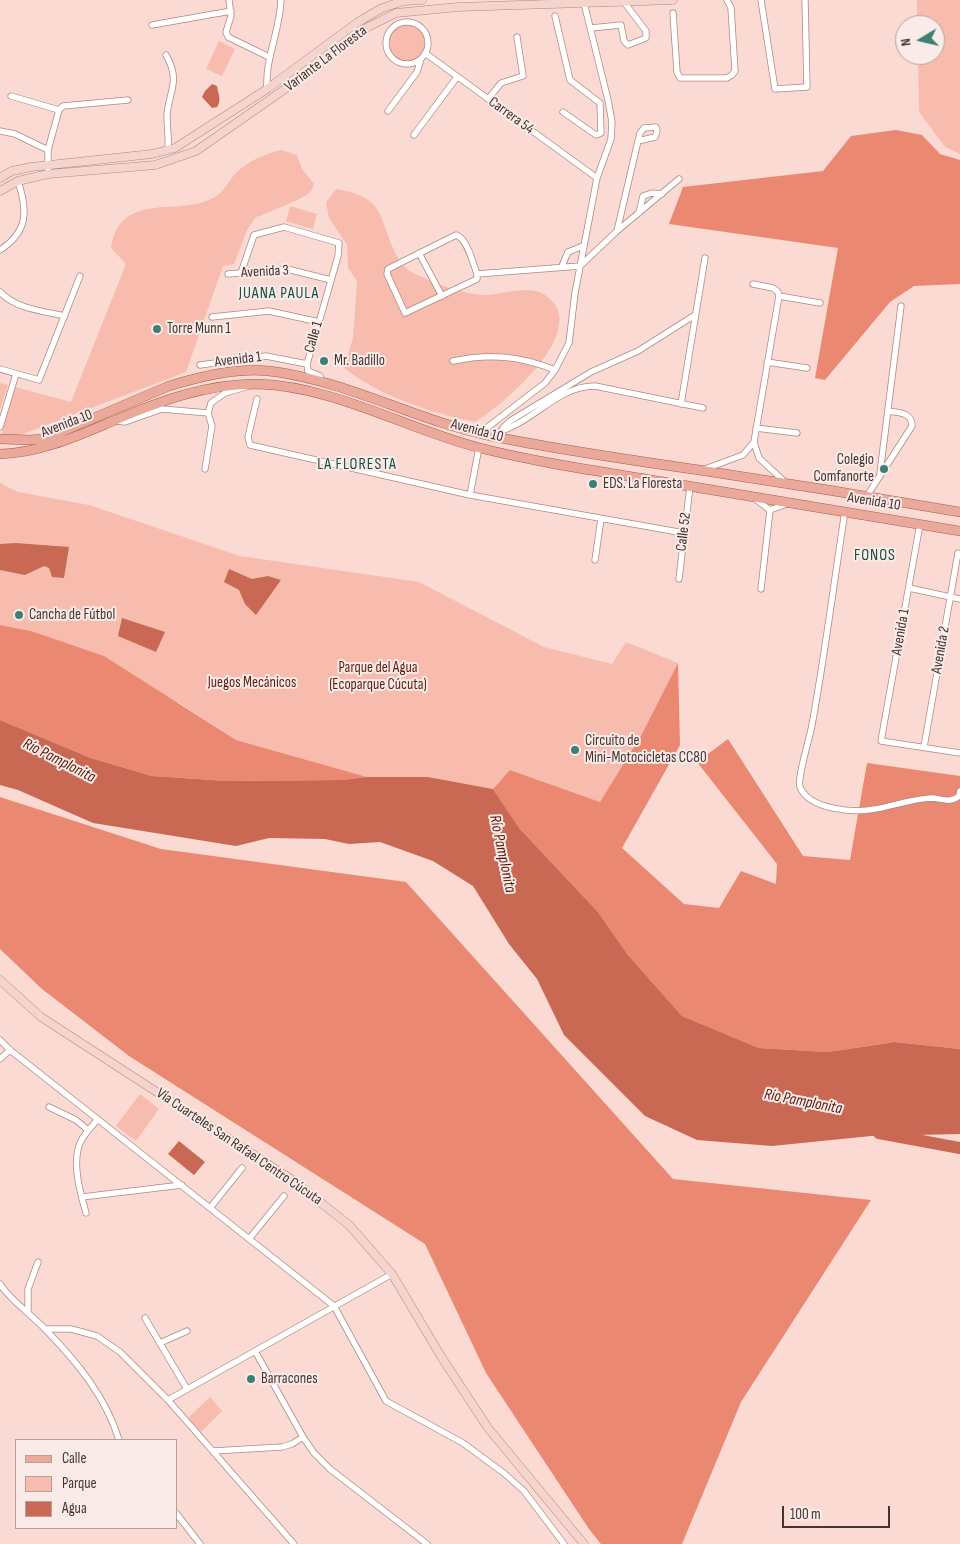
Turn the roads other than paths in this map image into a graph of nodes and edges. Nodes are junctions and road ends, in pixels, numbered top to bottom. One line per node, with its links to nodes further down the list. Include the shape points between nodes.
1 (229, 0): 11 (street)
2 (281, 0): 19 (street, via 278,33)
3 (422, 0): 21 (main road, Variante La Floresta, via 404,1 382,8)
4 (673, 0): 9 (main road, Variante La Floresta)
5 (727, 0): 12 (street, via 731,8 735,70 726,78 680,78)
6 (761, 0): 7 (street, via 775,89 808,87)
7 (805, 0)
8 (532, 2): 10 (main road, Variante La Floresta); 22 (main road, Variante La Floresta, via 396,13 368,27)
9 (624, 2): 10 (main road, Variante La Floresta); 15 (street, via 646,31 646,38 628,45 621,25)
10 (584, 3): 15 (street)
11 (231, 11): 14 (street); 19 (street, via 226,32 228,37)
12 (673, 13)
13 (555, 16): 28 (street, via 570,80)
14 (152, 24)
15 (591, 28): 27 (street)
16 (517, 37): 25 (street, via 523,76 500,83)
17 (166, 55): 36 (street, via 172,67 174,85 167,117)
18 (423, 56): 18 (street, via 428,40 416,24 402,23 390,31 388,51 396,61 409,64); 20 (street, Carrera 54); 30 (street, via 417,72)
19 (269, 57): 23 (street)
20 (457, 76): 25 (street, Carrera 54); 33 (street)
21 (284, 77): 22 (main road); 23 (main road, Variante La Floresta)
22 (290, 86): 38 (main road, Variante La Floresta, via 211,143 181,158 155,165)
23 (267, 89): 36 (main road, Variante La Floresta)
24 (11, 96): 29 (street)
25 (488, 99): 40 (street, Carrera 54)
26 (128, 100): 29 (street, via 69,104)
27 (608, 100): 28 (street); 40 (street, via 611,138)
28 (600, 103): 31 (street, via 602,130 598,134)
29 (59, 110): 35 (street)
30 (388, 111)
31 (563, 112)
32 (0, 131): 35 (street, via 15,134)
33 (414, 134)
34 (638, 141): 46 (street)
35 (48, 150): 37 (street)
36 (168, 150): 37 (main road, Variante La Floresta)
37 (47, 165): 38 (street); 39 (main road, Variante La Floresta, via 12,171)
38 (48, 174): 42 (main road, Variante La Floresta)
39 (0, 178)
40 (597, 178): 47 (street)
41 (679, 179): 44 (street)
42 (18, 181): 43 (main road, Variante La Floresta); 48 (street, via 24,205 22,227 13,241)
43 (0, 191)
44 (662, 194): 45 (street); 45 (street, via 643,196)
45 (639, 213): 46 (street)
46 (617, 231): 52 (street)
47 (583, 246): 51 (street, via 568,252); 52 (street)
48 (0, 250)
49 (419, 253): 55 (street, via 458,235); 60 (street); 60 (street, via 387,271 404,312 409,313)
50 (705, 258): 64 (street)
51 (562, 266): 52 (street); 55 (street)
52 (580, 266): 74 (street, via 569,342)
53 (241, 273): 54 (street, Avenida 3); 57 (street, Avenida 3, via 287,269); 57 (street, Calle 1, via 254,235 284,227 339,243)
54 (228, 274)
55 (477, 274): 60 (street, via 475,280)
56 (80, 276): 65 (street)
57 (331, 280): 67 (street, Calle 1)
58 (753, 284): 61 (street, via 773,288)
59 (0, 292): 65 (street, via 29,308)
60 (442, 296)
61 (779, 296): 62 (street); 69 (street)
62 (820, 303)
63 (902, 306): 81 (street)
64 (695, 315): 79 (street); 87 (street, via 638,351 564,387)
65 (65, 316): 75 (street, via 39,380)
66 (212, 317): 67 (street, via 269,310)
67 (319, 322): 70 (street, Calle 1)
68 (453, 361): 74 (street, via 478,356 506,356)
69 (768, 362): 72 (street); 86 (street)
70 (307, 364): 71 (street, Avenida 1, via 266,356); 76 (street, Calle 1, via 308,370 320,376)
71 (200, 365)
72 (807, 368)
73 (0, 369): 75 (street)
74 (555, 370): 88 (street, via 536,390)
75 (16, 374): 85 (street)
76 (321, 382): 88 (main road, Avenida 10); 91 (main road, Avenida 10, via 276,371 206,376 169,386 47,438)
77 (255, 384): 82 (street, via 216,398); 83 (main road, Avenida 10, via 202,389); 94 (main road, Avenida 10, via 324,395)
78 (257, 399): 103 (street, via 248,437 250,444)
79 (681, 404): 80 (street); 84 (street, via 589,386 564,393)
80 (703, 408)
81 (888, 411): 98 (street); 98 (street, via 907,415 912,426)
82 (208, 413): 83 (street, via 162,409 125,422); 96 (street, via 212,426)
83 (114, 420): 95 (main road, Avenida 10, via 39,449)
84 (512, 426): 87 (street); 92 (street, via 512,434)
85 (0, 427)
86 (756, 428): 89 (street); 93 (street)
87 (501, 430): 90 (street)
88 (480, 433): 90 (main road, Avenida 10)
89 (797, 433)
90 (491, 436): 92 (main road, Avenida 10)
91 (0, 439)
92 (517, 440): 97 (main road, Avenida 10)
93 (754, 442): 97 (street, via 743,455); 101 (street, via 759,458)
94 (479, 448): 102 (main road, Avenida 10); 103 (street)
95 (0, 454)
96 (205, 469)
97 (698, 470): 99 (main road, Avenida 10)
98 (880, 473): 105 (street)
99 (747, 478): 100 (main road, Avenida 10); 104 (main road)
100 (768, 481): 101 (main road, Avenida 10); 106 (main road, via 765,489)
101 (787, 484): 105 (main road, Avenida 10)
102 (690, 486): 104 (main road, Avenida 10); 114 (street, Calle 52)
103 (470, 495): 111 (street)
104 (748, 496): 106 (main road, Avenida 10); 108 (street)
105 (867, 496): 110 (main road, Avenida 10)
106 (767, 498): 107 (main road, Avenida 10)
107 (791, 503): 108 (street); 109 (main road, Avenida 10)
108 (770, 510): 119 (street)
109 (845, 512): 112 (main road, Avenida 10); 124 (street, via 800,788 805,795 825,805 857,812 926,798 952,801)
110 (960, 512)
111 (601, 519): 114 (street); 116 (street)
112 (920, 524): 113 (main road, Avenida 10); 118 (street, Avenida 1)
113 (960, 530)
114 (684, 533): 117 (street, Calle 52)
115 (958, 553): 120 (street, Avenida 2)
116 (595, 560)
117 (679, 579)
118 (909, 588): 120 (street); 122 (street, Avenida 1, via 881,741)
119 (761, 589)
120 (950, 598): 121 (street); 122 (street, Avenida 2)
121 (960, 599)
122 (924, 747): 123 (street)
123 (960, 753)
124 (960, 791)
125 (0, 980): 140 (main road, Vía Cuarteles San Rafael Centro Cúcuta, via 40,1017 291,1178 349,1225)
126 (0, 1040): 127 (street)
127 (10, 1050): 128 (street); 130 (street)
128 (0, 1060)
129 (49, 1107): 131 (street, via 76,1120)
130 (98, 1119): 131 (street); 133 (street)
131 (88, 1130): 135 (street, via 78,1148)
132 (242, 1168): 136 (street)
133 (182, 1185): 135 (street); 136 (street)
134 (284, 1196): 138 (street)
135 (82, 1197): 137 (street)
136 (210, 1208): 138 (street)
137 (86, 1214)
138 (249, 1239): 142 (street)
139 (38, 1262): 143 (street, via 28,1289)
140 (392, 1274): 142 (street); 159 (main road, Vía Cuarteles San Rafael Centro Cúcuta, via 488,1428)
141 (0, 1284): 143 (street)
142 (334, 1306): 148 (street); 158 (street, via 386,1401 463,1443 505,1474 524,1491)
143 (28, 1314): 145 (street)
144 (145, 1318): 147 (street)
145 (45, 1329): 150 (street, via 71,1329 109,1343); 152 (street, via 97,1391 108,1409)
146 (187, 1332): 147 (street)
147 (160, 1343): 149 (street)
148 (255, 1351): 149 (street); 151 (street)
149 (188, 1389): 150 (street)
150 (168, 1400): 153 (street)
151 (303, 1437): 153 (street, via 282,1447); 157 (street, via 330,1469)
152 (119, 1439)
153 (214, 1451): 156 (street)
154 (178, 1516): 155 (street)
155 (200, 1544)
156 (294, 1544)
157 (427, 1544)
158 (564, 1544)
159 (584, 1544)

